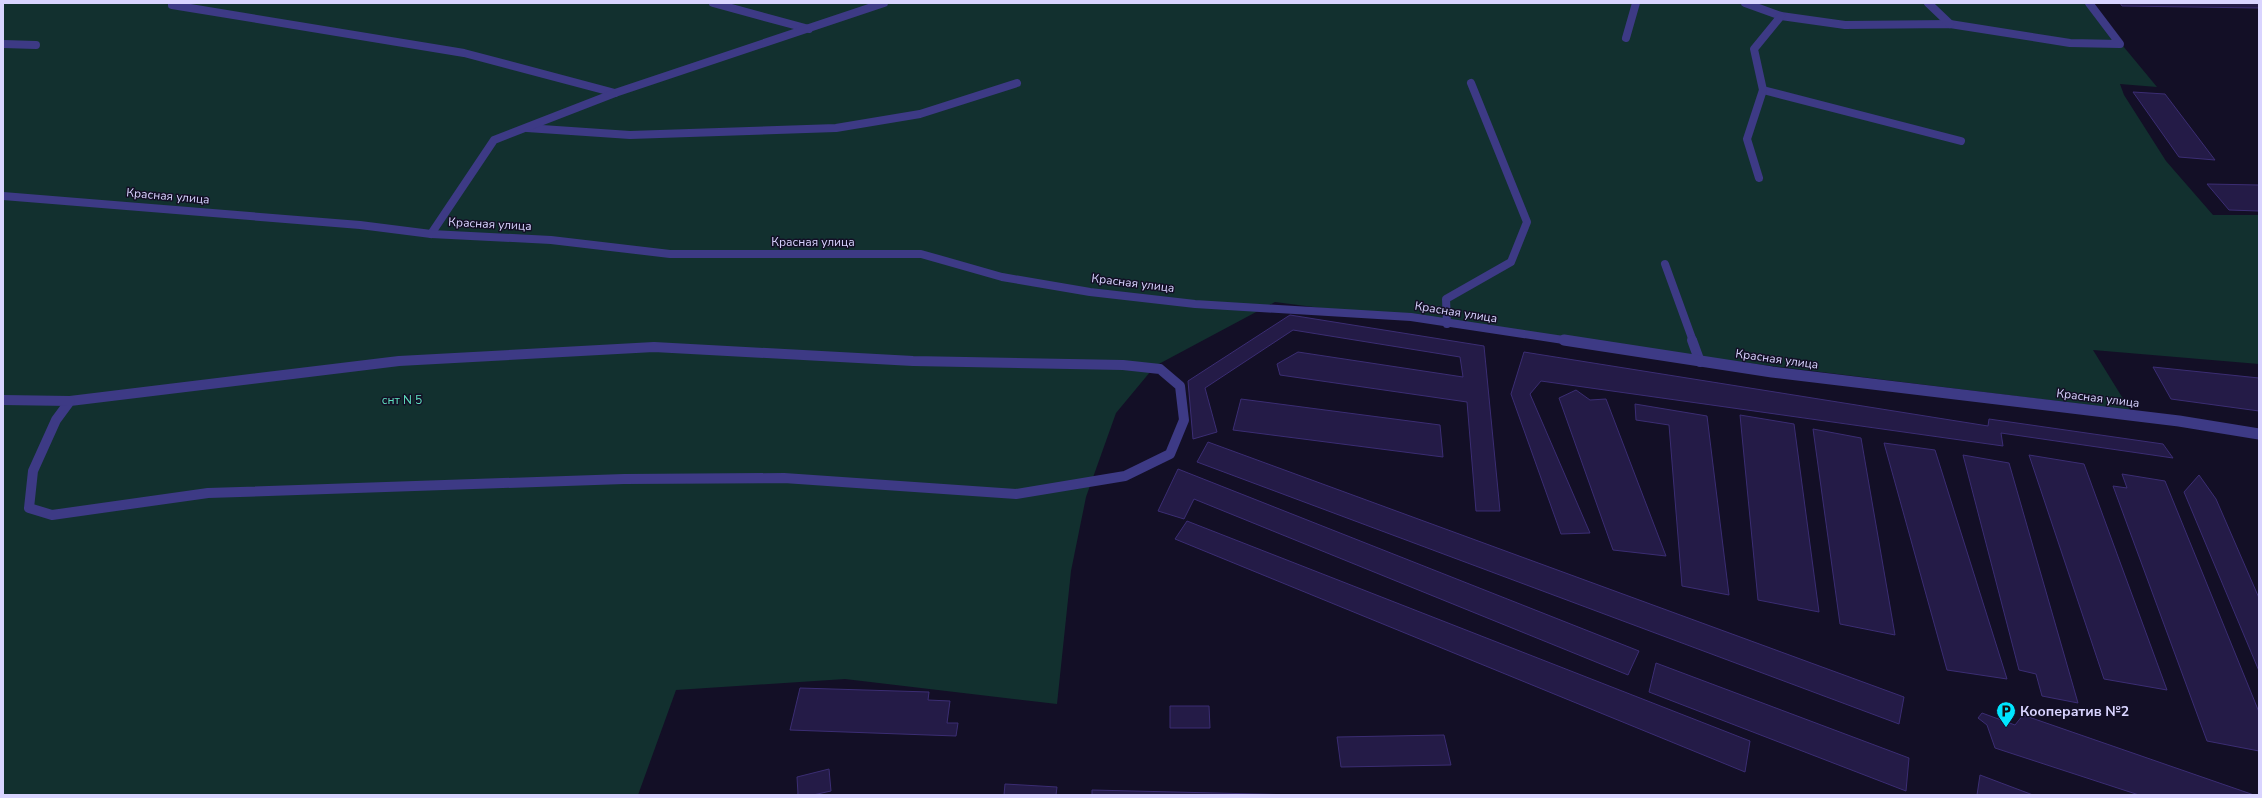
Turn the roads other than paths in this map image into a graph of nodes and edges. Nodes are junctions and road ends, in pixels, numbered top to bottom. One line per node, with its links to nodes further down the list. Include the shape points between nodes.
1 (713, 3): 10 (lane)
2 (884, 3): 10 (lane)
3 (1636, 3): 11 (lane)
4 (1745, 3): 8 (lane)
5 (1928, 3): 9 (lane)
6 (2089, 3): 9 (lane, via 2120,44 2070,43)
7 (172, 5): 17 (lane, via 464,53)
8 (1781, 16): 9 (lane, via 1845,25); 16 (lane, via 1754,49)
9 (1950, 24)
10 (809, 29): 17 (lane)
11 (1626, 38)
12 (3, 44): 13 (lane)
13 (36, 45)
14 (1017, 83): 18 (lane, via 920,114 836,128 630,135)
15 (1471, 84): 24 (lane, via 1527,222 1511,262 1446,299)
16 (1763, 90): 19 (lane); 20 (lane, via 1747,139)
17 (615, 94): 18 (lane)
18 (524, 128): 22 (lane, via 494,140)
19 (1961, 141)
20 (1759, 178)
21 (3, 196): 22 (street, Красная улица, via 360,225)
22 (431, 234): 24 (street, Красная улица, via 551,240 670,254 921,254 1002,277 1090,292 1195,304 1411,317)
23 (1665, 264): 25 (lane)
24 (1448, 324): 25 (street, Красная улица)
25 (1700, 362): 28 (street, Красная улица, via 2179,420)
26 (3, 400): 27 (lane)
27 (70, 401): 27 (lane, via 399,361 654,347 913,361 1123,365 1160,369 1180,386 1184,420 1170,454 1125,476 1016,494 784,478 624,479 208,493 52,514 29,508 33,471 56,420)
28 (2259, 434)

